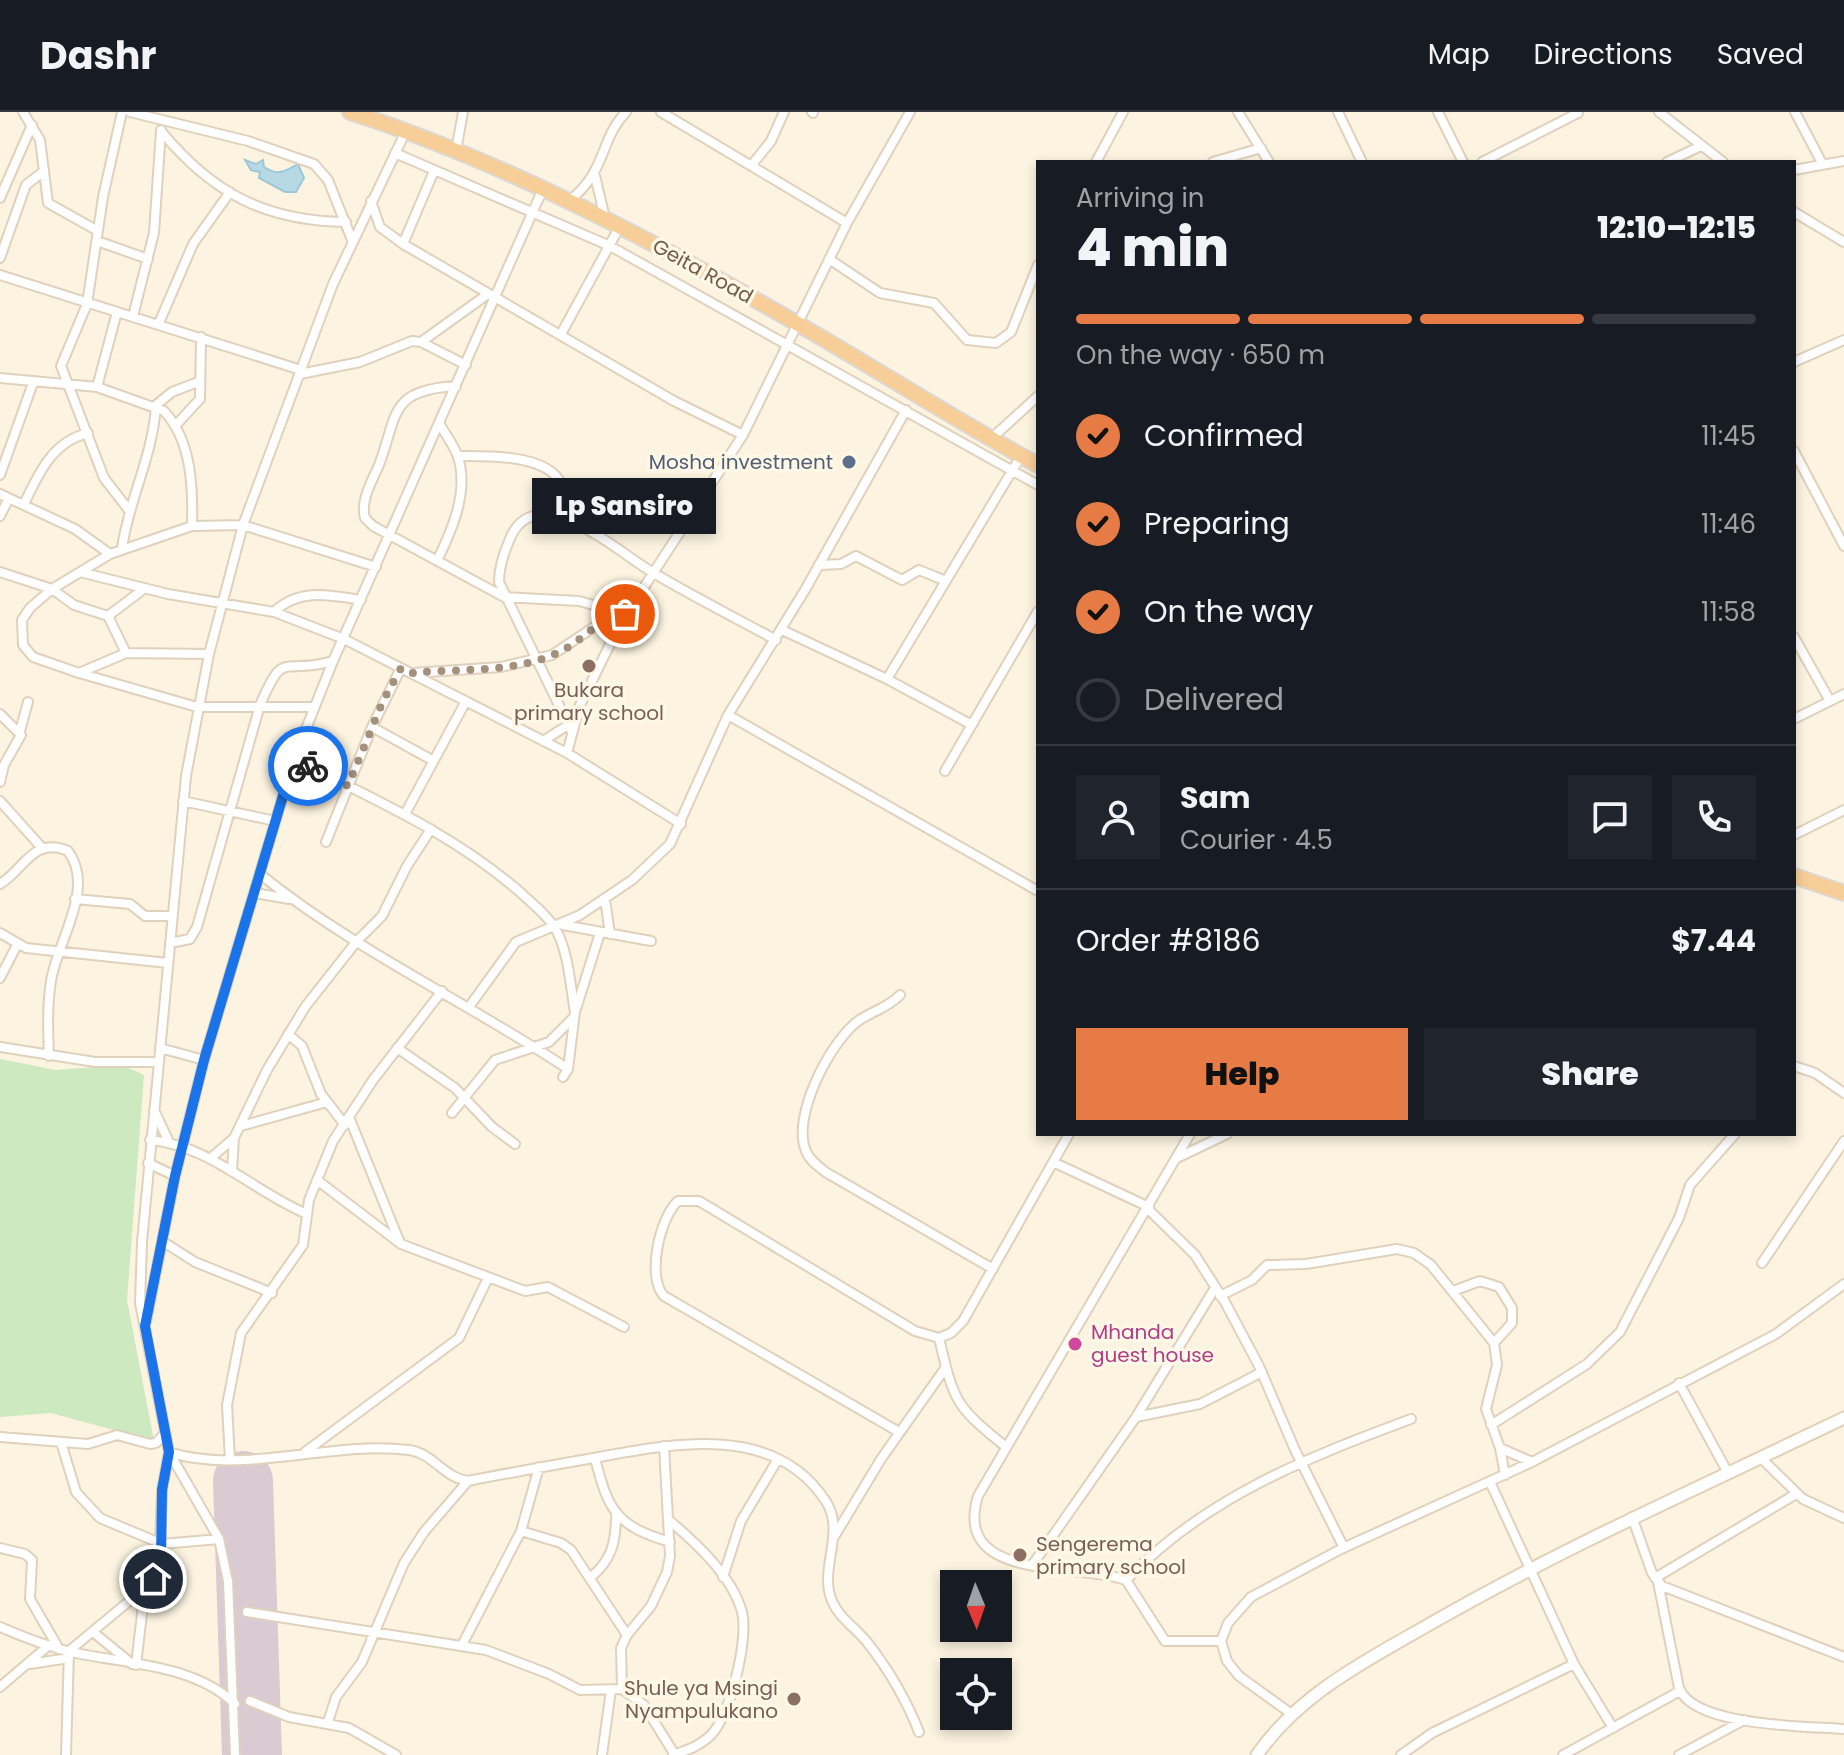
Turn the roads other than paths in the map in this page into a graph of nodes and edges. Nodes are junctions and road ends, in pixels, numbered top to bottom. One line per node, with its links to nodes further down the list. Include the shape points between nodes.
1 (23, 112): 19 (street)
2 (122, 112): 53 (street)
3 (130, 112): 18 (street)
4 (350, 112): 17 (highway, Geita Road)
5 (463, 112): 24 (street)
6 (626, 112): 40 (street)
7 (661, 112): 36 (street)
8 (784, 112): 36 (street, via 771,141)
9 (910, 112): 50 (street)
10 (1123, 112): 26 (street)
11 (1238, 112): 23 (street)
12 (1338, 112): 29 (street)
13 (1438, 112): 30 (street)
14 (1659, 112): 22 (street)
15 (1795, 112): 35 (street)
16 (1578, 113): 31 (street)
17 (366, 114): 21 (highway, Geita Road)
18 (162, 121): 20 (street); 49 (street, via 248,141 314,164 328,180)
19 (32, 125): 38 (street); 43 (street)
20 (161, 131): 42 (street); 59 (street)
21 (407, 131): 24 (highway, Geita Road); 25 (street)
22 (1701, 146): 32 (street); 33 (street)
23 (1261, 148): 27 (street); 28 (street)
24 (456, 151): 41 (highway, Geita Road)
25 (395, 153): 39 (street); 44 (street)
26 (1097, 160)
27 (1220, 160)
28 (1268, 160)
29 (1361, 160)
30 (1462, 160)
31 (1486, 160)
32 (1671, 160)
33 (1720, 160)
34 (1844, 161): 35 (street)
35 (1822, 163): 37 (street)
36 (751, 166): 50 (street)
37 (1796, 170)
38 (44, 171): 52 (street, via 26,185); 53 (street, via 48,203)
39 (434, 171): 46 (street); 56 (street)
40 (595, 176): 45 (street); 48 (street)
41 (542, 191): 45 (highway, Geita Road); 46 (street)
42 (230, 192): 49 (street, via 285,218); 67 (street, via 193,244)
43 (0, 198)
44 (371, 199): 54 (street); 56 (street, via 380,227)
45 (569, 201): 48 (highway, Geita Road)
46 (534, 210): 57 (street); 63 (street)
47 (1797, 214): 55 (street)
48 (605, 218): 51 (highway, Geita Road)
49 (346, 222): 54 (street)
50 (847, 223): 60 (street)
51 (621, 226): 57 (street); 68 (highway, Geita Road)
52 (3, 236): 58 (street)
53 (98, 236): 59 (street); 64 (street)
54 (352, 240): 79 (street)
55 (1844, 242)
56 (403, 244): 63 (street)
57 (610, 246): 69 (street); 74 (street)
58 (0, 258)
59 (148, 259): 66 (street)
60 (829, 259): 61 (street, via 880,293 934,303 967,340 996,343 1011,332); 68 (street)
61 (1036, 270)
62 (0, 275): 64 (street)
63 (492, 296): 69 (street); 72 (street); 78 (street)
64 (87, 304): 65 (street); 83 (street, via 62,359)
65 (117, 312): 66 (street); 85 (street)
66 (133, 316): 67 (street)
67 (159, 323): 70 (street)
68 (798, 324): 74 (street); 93 (highway, Geita Road)
69 (561, 334): 92 (street)
70 (201, 337): 71 (street); 75 (street)
71 (211, 341): 75 (street); 79 (street)
72 (421, 342): 78 (street); 79 (street, via 402,343 360,362)
73 (1841, 342): 76 (street); 77 (street)
74 (787, 345): 88 (street); 92 (street)
75 (200, 348): 81 (street)
76 (1844, 352)
77 (1796, 361)
78 (466, 365): 84 (street)
79 (300, 372): 106 (street)
80 (0, 378): 82 (street)
81 (198, 382): 87 (street); 90 (street, via 197,405)
82 (33, 383): 83 (street); 99 (street)
83 (65, 385): 85 (street); 91 (street)
84 (456, 386): 89 (street); 108 (street, via 419,392 393,415 363,511 373,526)
85 (97, 387): 87 (street)
86 (1036, 398): 93 (street)
87 (156, 405): 90 (street); 103 (street, via 149,457)
88 (906, 410): 98 (street); 113 (street)
89 (439, 423): 95 (street); 108 (street)
90 (175, 426): 107 (street, via 190,472)
91 (88, 433): 102 (street, via 55,449); 103 (street, via 104,478)
92 (743, 435): 117 (street)
93 (992, 438): 96 (highway, Geita Road)
94 (1796, 455): 109 (street)
95 (458, 456): 105 (street, via 523,462 549,471 561,483); 112 (street, via 458,512)
96 (1021, 456): 97 (highway, Geita Road); 98 (street)
97 (1036, 464)
98 (1013, 470): 100 (street); 118 (street)
99 (0, 475)
100 (1036, 484)
101 (4, 496): 102 (street); 104 (street)
102 (24, 504): 111 (street, via 75,529)
103 (128, 509): 110 (street)
104 (0, 516)
105 (573, 521): 117 (street); 121 (street, via 551,514 517,522 499,569)
106 (243, 525): 107 (street); 114 (street); 124 (street)
107 (192, 526): 110 (street)
108 (391, 535): 112 (street); 114 (street)
109 (1844, 546)
110 (122, 548): 111 (street)
111 (110, 554): 116 (street)
112 (437, 561): 121 (street)
113 (819, 565): 118 (street, via 841,564 856,556 902,580 919,570); 130 (street)
114 (376, 567): 122 (street)
115 (0, 572): 120 (street)
116 (80, 572): 119 (street); 120 (street)
117 (651, 572): 123 (street); 132 (street)
118 (946, 581): 141 (street)
119 (145, 588): 124 (street); 129 (street)
120 (52, 589): 129 (street, via 74,605); 139 (street, via 22,620 23,645 33,657)
121 (504, 597): 125 (street, via 579,601); 136 (street)
122 (361, 600): 126 (street, via 303,596); 131 (street)
123 (633, 601): 125 (street); 127 (street)
124 (222, 602): 126 (street); 135 (street)
125 (615, 610): 127 (street); 136 (street, via 568,647)
126 (274, 612): 131 (street)
127 (625, 614): 154 (street)
128 (1036, 614): 152 (street)
129 (108, 616): 134 (street)
130 (782, 630): 132 (street); 141 (street)
131 (344, 639): 137 (street); 138 (street)
132 (776, 640): 150 (street)
133 (1796, 641): 144 (street)
134 (126, 653): 135 (street); 139 (street)
135 (209, 654): 147 (street)
136 (535, 660): 140 (street); 154 (street)
137 (333, 661): 146 (street, via 279,667); 148 (street)
138 (401, 668): 140 (street); 153 (street)
139 (79, 673): 147 (street)
140 (412, 673): 143 (street)
141 (887, 679): 152 (street)
142 (1844, 694): 144 (street)
143 (466, 701): 156 (street); 159 (street)
144 (1830, 701): 151 (street)
145 (28, 702): 155 (street)
146 (260, 705): 147 (street); 148 (street); 167 (street)
147 (197, 707): 165 (street)
148 (313, 707): 158 (street)
149 (0, 714): 155 (street)
150 (728, 715): 170 (street); 178 (street)
151 (1796, 718)
152 (972, 725): 161 (street)
153 (372, 727): 159 (street); 163 (street)
154 (570, 729): 156 (street); 157 (street)
155 (20, 731): 160 (street)
156 (543, 741): 157 (street)
157 (567, 753): 170 (street)
158 (294, 759): 163 (street); 169 (street)
159 (432, 760): 168 (street)
160 (2, 766): 162 (street)
161 (945, 771)
162 (0, 782)
163 (348, 786): 168 (street); 173 (street)
164 (0, 801): 174 (street)
165 (183, 801): 167 (street); 184 (street)
166 (1844, 811): 172 (street)
167 (231, 813): 169 (street); 190 (street, via 194,935)
168 (405, 814): 171 (street)
169 (275, 821): 175 (street)
170 (681, 824): 182 (street, via 655,860)
171 (431, 829): 185 (street, via 475,855); 188 (street, via 382,916)
172 (1796, 834)
173 (326, 842)
174 (43, 849): 177 (street, via 32,852); 181 (street, via 68,851 76,862)
175 (260, 874): 179 (street); 183 (street)
176 (1796, 877): 180 (highway)
177 (0, 884)
178 (1036, 890)
179 (255, 893): 183 (street); 205 (street)
180 (1844, 893)
181 (75, 899): 184 (street, via 130,904 145,916); 192 (street)
182 (605, 899): 185 (street); 187 (street)
183 (292, 900): 188 (street)
184 (172, 916): 190 (street)
185 (559, 926): 187 (street); 197 (street, via 516,942); 198 (street)
186 (0, 933): 191 (street)
187 (605, 934): 189 (street); 198 (street)
188 (357, 941): 195 (street); 199 (street)
189 (651, 941)
190 (170, 943): 193 (street)
191 (17, 945): 192 (street); 194 (street)
192 (57, 950): 193 (street); 204 (street, via 48,1002)
193 (168, 963): 202 (street)
194 (0, 978)
195 (442, 991): 197 (street); 203 (street)
196 (900, 995): 237 (street, via 858,1021 831,1053 803,1123 806,1152 827,1173)
197 (469, 1007): 200 (street)
198 (574, 1014): 200 (street, via 549,1042); 200 (street, via 565,1073)
199 (288, 1034): 210 (street, via 309,1058); 214 (street)
200 (534, 1046): 209 (street, via 495,1060)
201 (0, 1047): 204 (street)
202 (160, 1048): 205 (street); 206 (street)
203 (397, 1048): 209 (street); 213 (street)
204 (49, 1056): 206 (street)
205 (204, 1060): 224 (street)
206 (158, 1062): 211 (street)
207 (1796, 1067): 208 (street)
208 (1844, 1093)
209 (464, 1098): 212 (street); 223 (street)
210 (327, 1102): 213 (street); 214 (street)
211 (154, 1108): 220 (street); 222 (street)
212 (452, 1113)
213 (347, 1121): 231 (street); 235 (street)
214 (241, 1126): 219 (street)
215 (1068, 1136): 227 (street)
216 (1189, 1136): 226 (street)
217 (1223, 1136): 226 (street)
218 (1733, 1136): 253 (street, via 1690,1185 1679,1218 1620,1332 1587,1364)
219 (234, 1138): 225 (street); 229 (street)
220 (150, 1140): 222 (street); 228 (street)
221 (1844, 1141): 236 (street)
222 (169, 1142): 224 (street)
223 (515, 1144)
224 (182, 1145): 225 (street); 230 (street)
225 (212, 1157): 229 (street)
226 (1177, 1158): 232 (street)
227 (1053, 1162): 232 (street); 237 (street)
228 (148, 1163): 230 (street); 243 (street, via 140,1272)
229 (232, 1170): 233 (street)
230 (175, 1176): 234 (street)
231 (317, 1180): 233 (street); 235 (street)
232 (1148, 1208): 241 (street, via 1195,1255); 260 (street)
233 (307, 1214): 242 (street, via 303,1245)
234 (162, 1241): 242 (street, via 202,1266); 243 (street)
235 (401, 1244): 238 (street)
236 (1762, 1263)
237 (993, 1269): 245 (street, via 963,1321)
238 (488, 1278): 244 (street, via 525,1291 548,1287); 263 (street, via 459,1338)
239 (1844, 1284): 249 (street, via 1776,1334)
240 (1453, 1291): 241 (street, via 1431,1265 1397,1249 1267,1265 1252,1280); 246 (street); 246 (street, via 1480,1281 1499,1287 1512,1308 1512,1323)
241 (1218, 1292): 248 (street); 250 (street)
242 (272, 1293): 267 (street, via 251,1317 235,1351 227,1405)
243 (145, 1326): 255 (street)
244 (624, 1327)
245 (939, 1338): 247 (street); 254 (street, via 915,1331 699,1201 678,1201 665,1216 656,1276 664,1296)
246 (1494, 1343): 253 (street, via 1497,1365 1486,1409)
247 (946, 1367): 254 (street); 260 (street, via 968,1417)
248 (1262, 1372): 250 (street, via 1200,1404); 268 (street)
249 (1679, 1383): 269 (street); 271 (street)
250 (1136, 1417): 287 (street)
251 (1844, 1418): 265 (main road)
252 (1411, 1419): 268 (street)
253 (1491, 1425): 261 (street)
254 (899, 1432): 281 (street)
255 (165, 1433): 258 (street); 262 (street)
256 (0, 1437): 257 (street)
257 (61, 1442): 258 (street, via 88,1444 117,1435); 284 (street, via 86,1507 117,1528)
258 (156, 1443): 262 (street)
259 (664, 1446): 264 (street); 266 (street, via 726,1444); 279 (street)
260 (1006, 1447): 287 (street, via 978,1496 975,1529 991,1554)
261 (1500, 1448): 269 (street); 272 (street)
262 (168, 1450): 267 (street, via 196,1460); 282 (street); 284 (street)
263 (305, 1452): 267 (street); 273 (street, via 413,1450 456,1480)
264 (595, 1458): 270 (street); 276 (street, via 604,1495)
265 (1761, 1458): 271 (main road); 275 (street)
266 (778, 1459): 281 (street, via 825,1500); 289 (street, via 741,1521)
267 (230, 1460)
268 (1301, 1460): 286 (street); 291 (street, via 1172,1535)
269 (1532, 1462): 272 (street)
270 (539, 1467): 273 (street); 280 (street)
271 (1728, 1473): 277 (main road)
272 (1505, 1475): 274 (street)
273 (468, 1481): 297 (street, via 404,1563)
274 (1490, 1482): 286 (street); 288 (street)
275 (1796, 1494): 278 (street); 292 (street)
276 (616, 1514): 283 (street, via 639,1533); 290 (street, via 610,1556)
277 (1632, 1516): 288 (main road); 292 (street)
278 (1844, 1518)
279 (670, 1521): 283 (street); 289 (street)
280 (521, 1531): 290 (street, via 561,1543); 300 (street)
281 (834, 1537): 318 (street, via 830,1598 892,1677)
282 (219, 1539): 284 (street); 312 (street, via 228,1581)
283 (670, 1542): 298 (street, via 661,1586)
284 (162, 1544): 293 (street, via 159,1570)
285 (0, 1548): 302 (street, via 32,1560 30,1599)
286 (1344, 1548): 299 (street, via 1251,1597 1228,1623)
287 (1033, 1564): 291 (street)
288 (1530, 1567): 306 (street); 313 (main road, via 1349,1671)
289 (723, 1577): 323 (street, via 742,1612 743,1647 724,1716 699,1745)
290 (590, 1578): 298 (street)
291 (1126, 1580): 299 (street, via 1165,1641)
292 (1657, 1580): 303 (street, via 1674,1593); 310 (street)
293 (145, 1588): 296 (street); 305 (street)
294 (247, 1612): 297 (street)
295 (0, 1627): 301 (street)
296 (93, 1632): 302 (street); 305 (street)
297 (375, 1632): 300 (street); 315 (street, via 362,1662 336,1697)
298 (627, 1635): 308 (street, via 621,1648)
299 (1221, 1641): 313 (street, via 1239,1676)
300 (462, 1645): 309 (street, via 518,1660 580,1690)
301 (48, 1646): 302 (street); 304 (street)
302 (66, 1653): 304 (street); 305 (street); 319 (street)
303 (1844, 1657)
304 (29, 1664): 307 (street)
305 (134, 1664): 312 (street, via 179,1673 218,1690)
306 (1574, 1664): 316 (street); 325 (street, via 1432,1733)
307 (0, 1687)
308 (622, 1689): 309 (street); 323 (street, via 644,1705)
309 (611, 1690): 322 (street)
310 (1680, 1691): 314 (street, via 1687,1701 1719,1716); 316 (street)
311 (250, 1701): 315 (street, via 289,1717)
312 (235, 1704): 320 (street)
313 (1293, 1715): 324 (main road)
314 (1745, 1719): 317 (street); 327 (street)
315 (328, 1722): 321 (street, via 367,1736)
316 (1613, 1728): 326 (street)
317 (1844, 1729)
318 (919, 1732)
319 (66, 1755)
320 (235, 1755)
321 (396, 1755)
322 (602, 1755)
323 (674, 1755)
324 (1257, 1755)
325 (1401, 1755)
326 (1563, 1755)
327 (1679, 1755)

